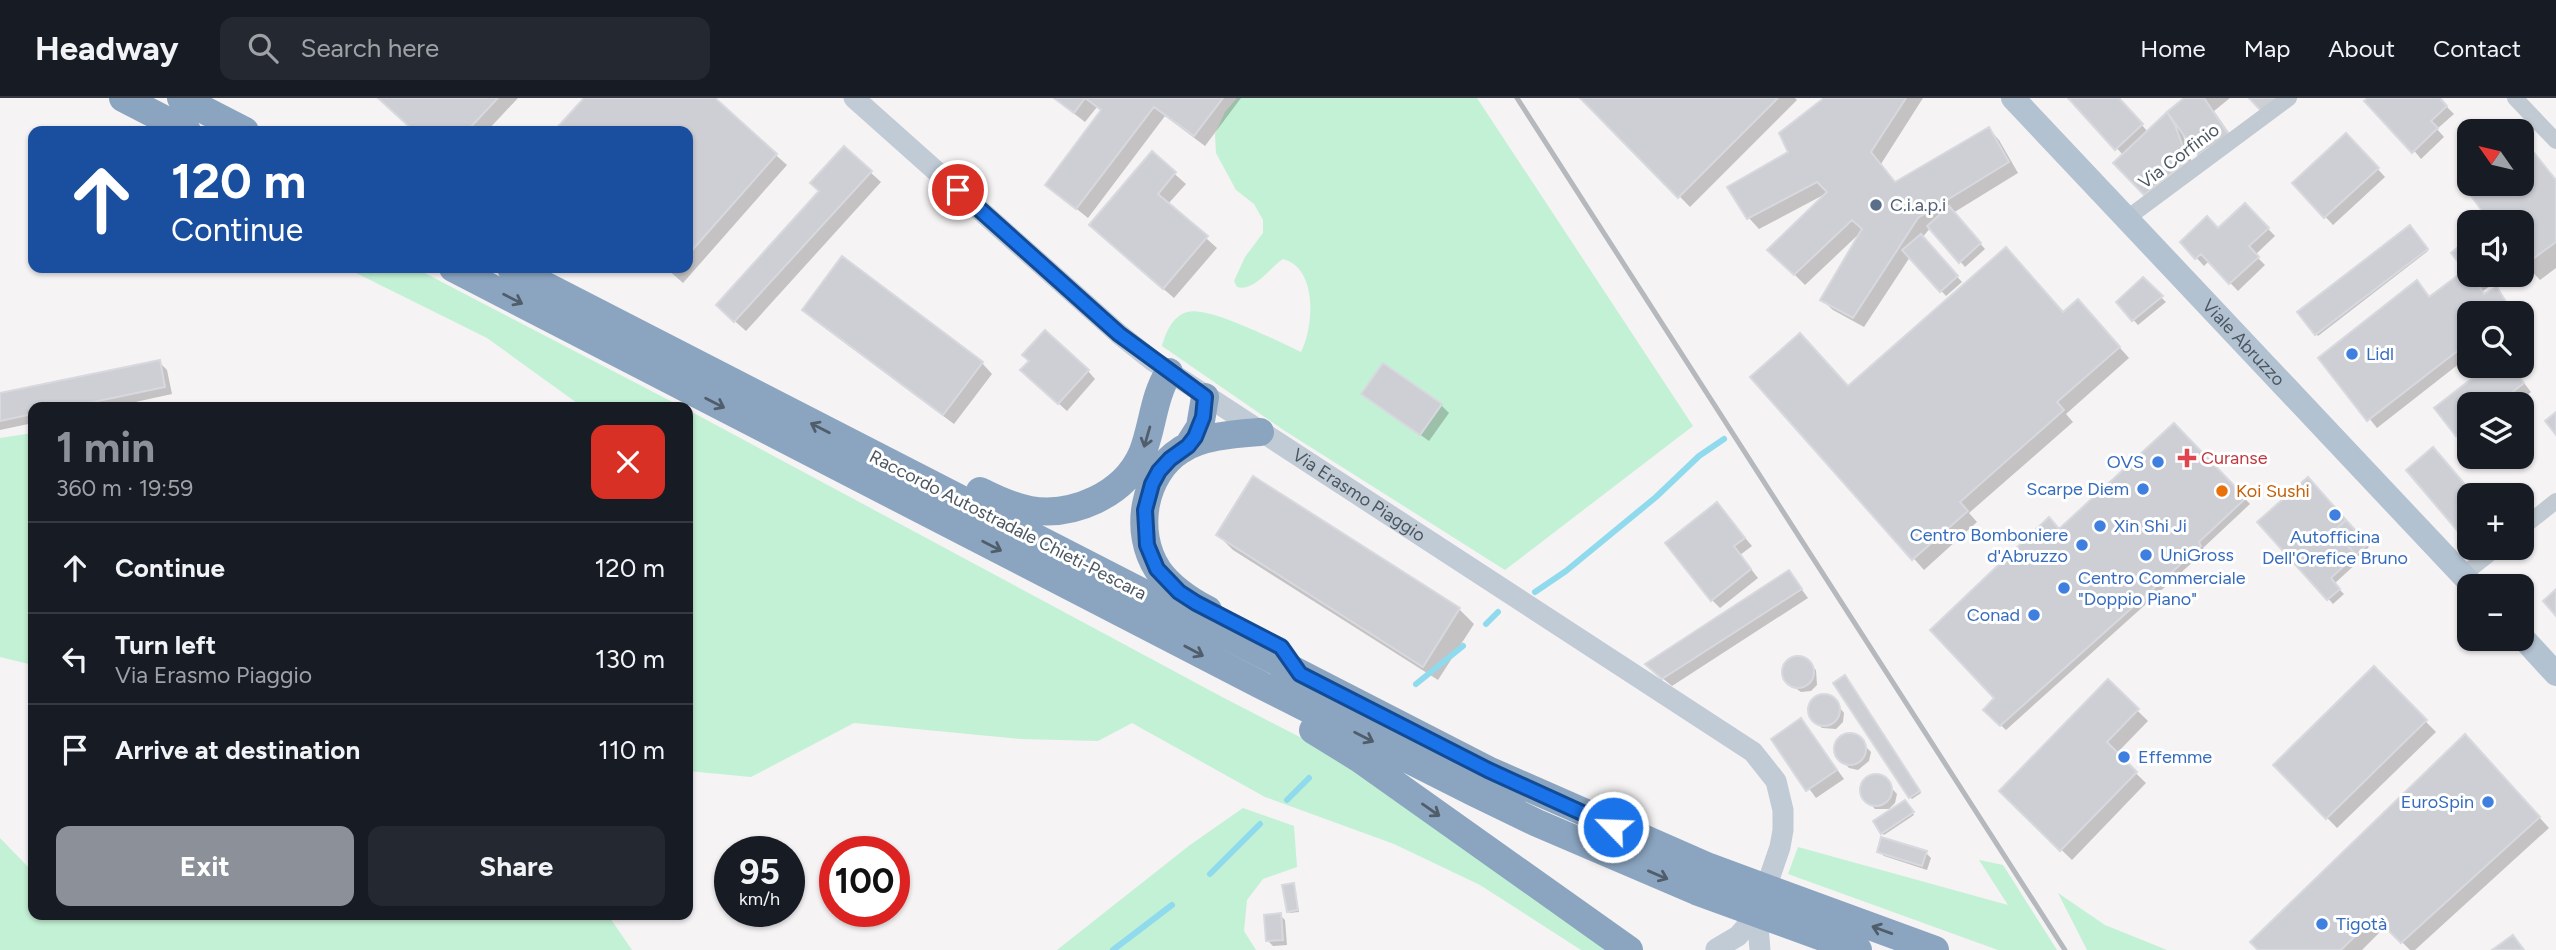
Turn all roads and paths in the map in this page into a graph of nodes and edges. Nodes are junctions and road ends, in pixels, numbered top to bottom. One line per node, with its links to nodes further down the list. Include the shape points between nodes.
1 (123, 98): 7 (highway)
2 (181, 98): 8 (highway)
3 (854, 98): 13 (street, Via Erasmo Piaggio, via 1119,334)
4 (2013, 98): 10 (main road, Viale Abruzzo)
5 (2289, 98): 10 (street, Via Corfinio)
6 (2515, 98): 9 (street)
7 (177, 126)
8 (235, 126)
9 (2556, 141)
10 (2126, 219): 21 (main road, Viale Abruzzo)
11 (463, 273): 24 (highway, Raccordo Autostradale Chieti-Pescara, one-way to 24)
12 (521, 273): 17 (highway, Raccordo Autostradale Chieti-Pescara, one-way to 12)
13 (1169, 372): 14 (street, Via Erasmo Piaggio); 17 (highway, one-way to 17, via 1136,465 1117,486 1079,506 1021,508 908,453)
14 (1205, 397): 15 (street, Via Erasmo Piaggio); 16 (highway, via 1200,427)
15 (1260, 432): 16 (highway); 28 (street, Via Erasmo Piaggio, via 1753,752 1776,782 1783,810 1780,847)
16 (1188, 446): 25 (highway, via 1159,471 1148,495 1144,526 1152,558 1179,592 1281,647)
17 (881, 459): 25 (highway, Raccordo Autostradale Chieti-Pescara)
18 (2556, 501): 19 (street)
19 (2534, 518)
20 (2486, 560): 22 (street)
21 (2461, 574)
22 (2474, 574)
23 (2534, 650): 26 (main road)
24 (1237, 673): 27 (highway, Raccordo Autostradale Chieti-Pescara, one-way to 27, via 1537,823); 30 (highway, one-way to 30, via 1255,698 1360,759)
25 (1300, 674): 27 (highway, Raccordo Autostradale Chieti-Pescara)
26 (2556, 674)
27 (1702, 879): 29 (highway, Raccordo Autostradale Chieti-Pescara)
28 (1757, 914): 31 (street, Via Erasmo Piaggio, via 1738,936); 33 (street, Via Erasmo Piaggio)
29 (1824, 923): 34 (highway, Raccordo Autostradale Chieti-Pescara); 35 (highway, Raccordo Autostradale Chieti-Pescara, one-way to 29)
30 (1629, 950)
31 (1715, 950): 32 (street)
32 (1730, 950)
33 (1760, 950)
34 (1858, 950)
35 (1935, 950)

